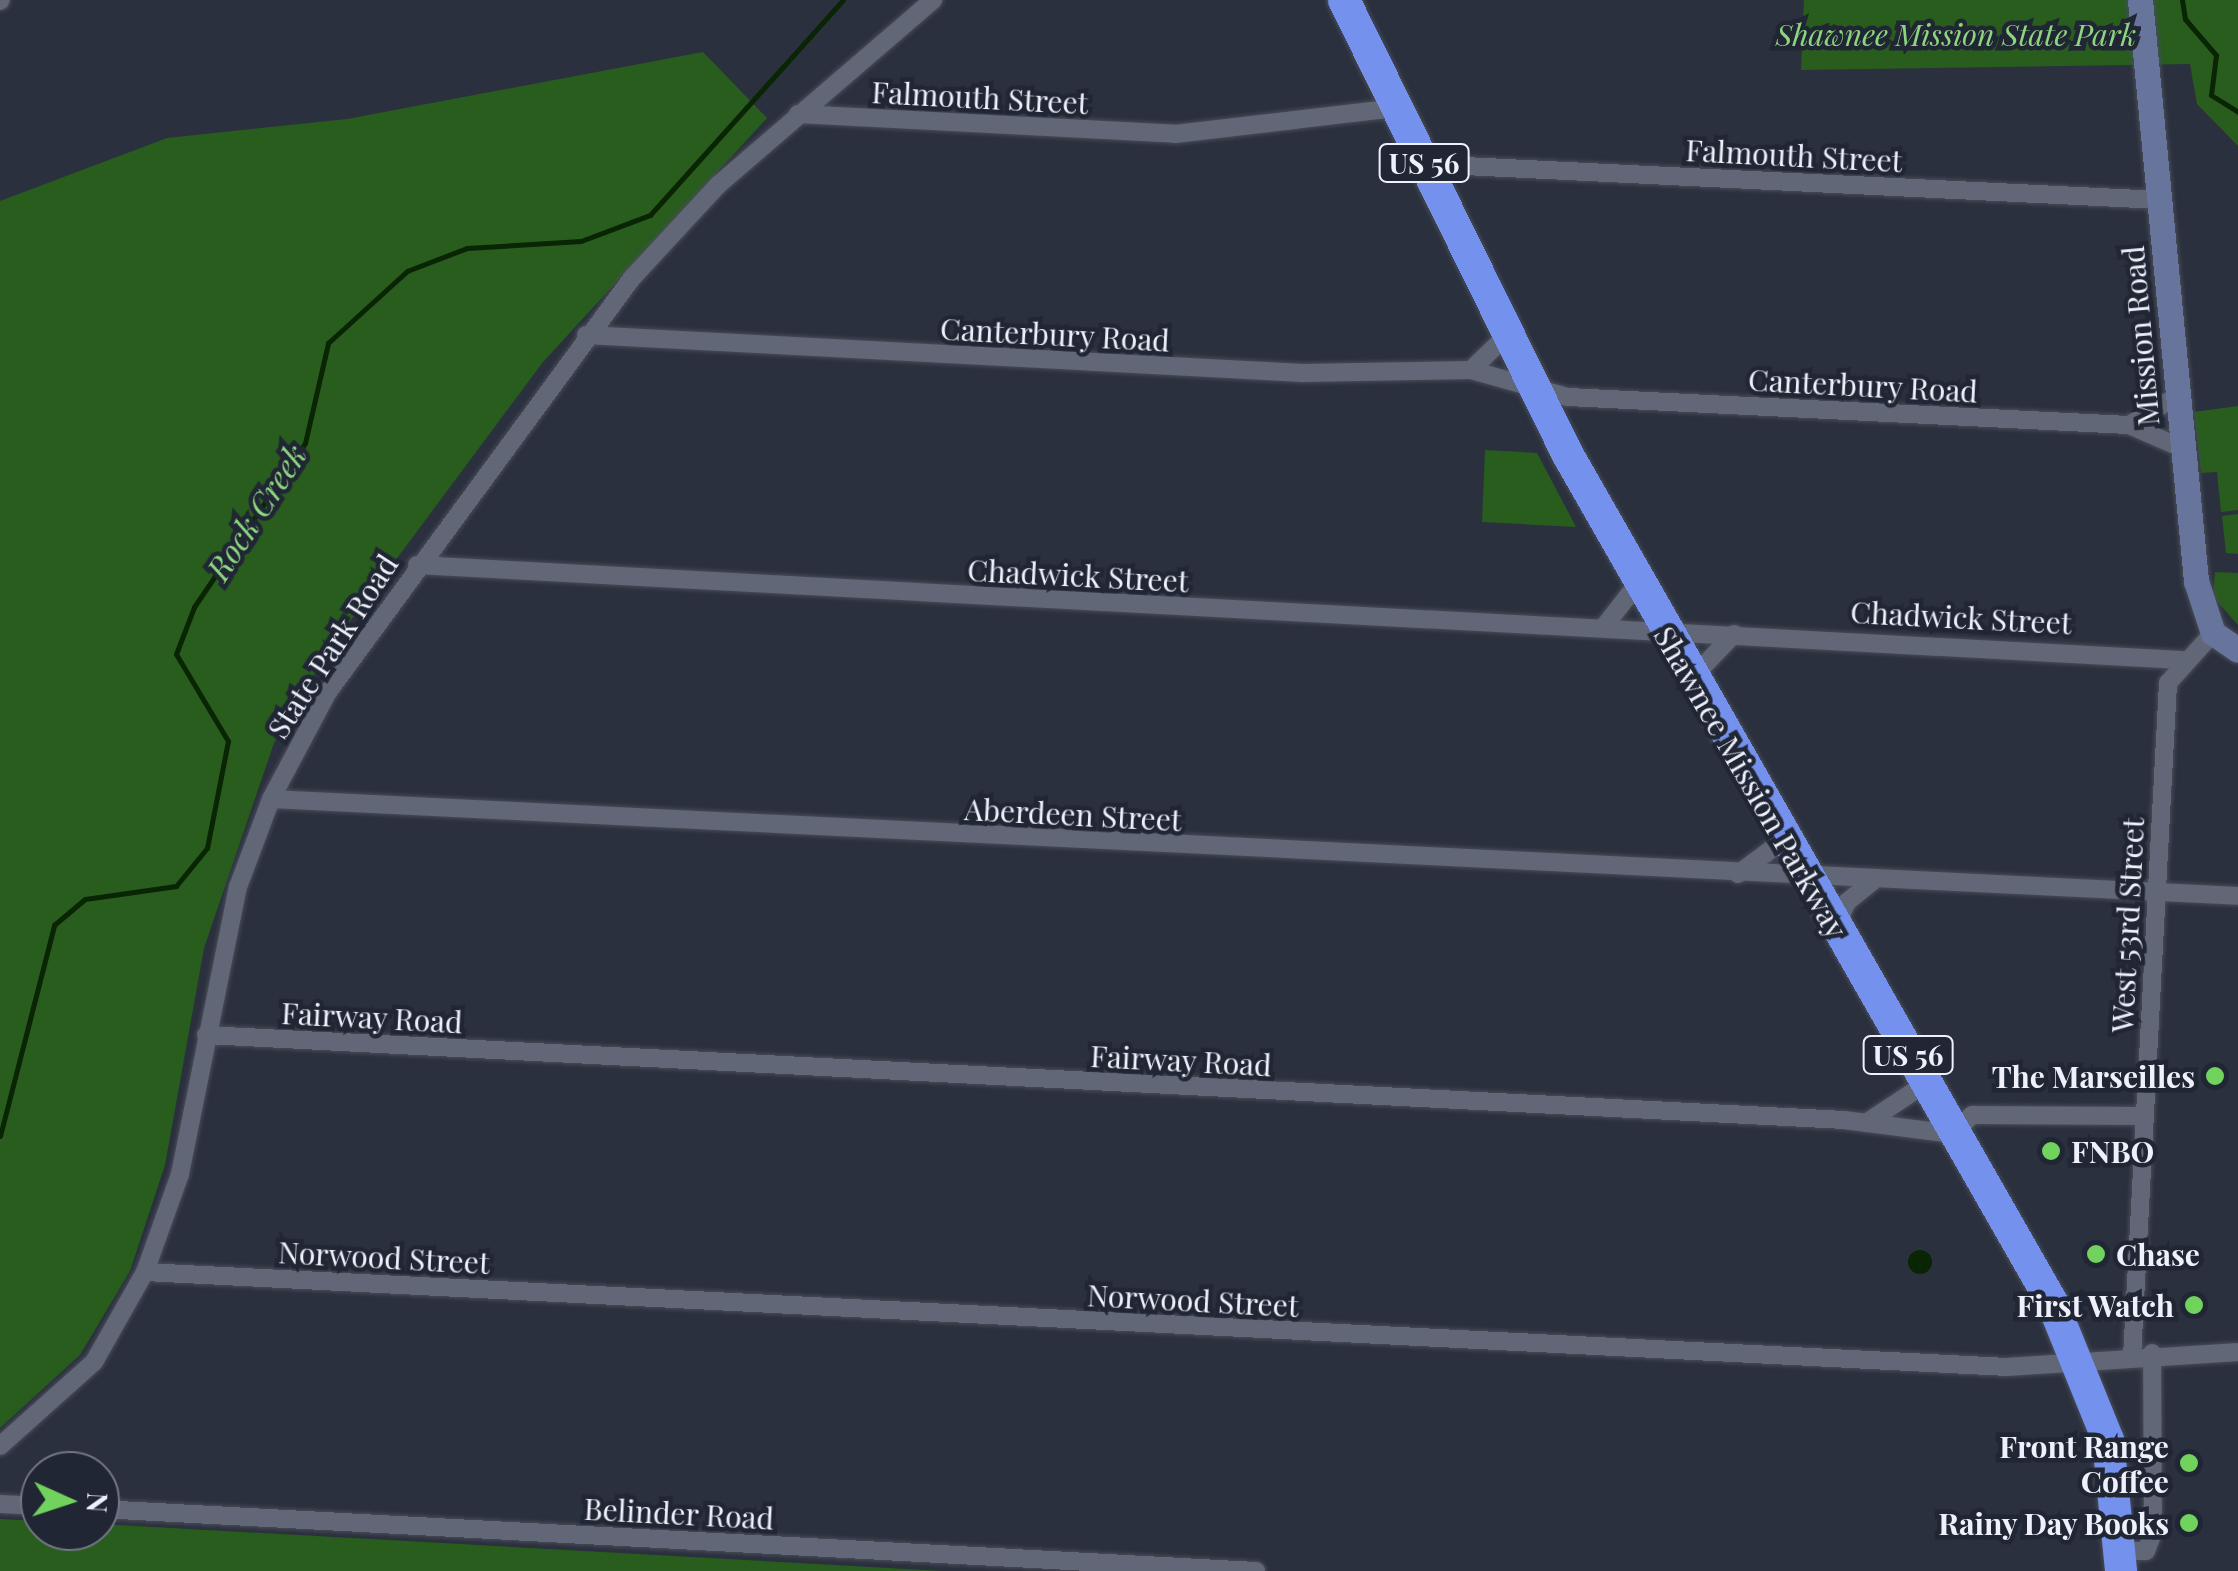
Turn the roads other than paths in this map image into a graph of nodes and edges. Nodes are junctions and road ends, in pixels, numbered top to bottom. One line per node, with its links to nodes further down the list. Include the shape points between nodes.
1 (933, 0): 5 (street, State Park Road)
2 (1344, 0): 4 (highway, Shawnee Mission Parkway / US 56)
3 (2140, 0): 7 (main road, Mission Road)
4 (1397, 108): 5 (street, Falmouth Street, via 1175,134); 6 (highway, Shawnee Mission Parkway / US 56)
5 (798, 114): 8 (street, State Park Road, via 675,228)
6 (1424, 164): 7 (street, Falmouth Street); 9 (highway, Shawnee Mission Parkway / US 56)
7 (2160, 200): 12 (main road, Mission Road)
8 (586, 335): 10 (street, Canterbury Road, via 1220,371); 15 (street, State Park Road)
9 (1506, 335): 10 (street); 11 (highway, Shawnee Mission Parkway / US 56)
10 (1471, 370): 11 (street, Canterbury Road)
11 (1536, 393): 13 (street, Canterbury Road); 16 (highway, Shawnee Mission Parkway / US 56)
12 (2179, 394): 13 (street); 14 (main road, Mission Road)
13 (2129, 426): 14 (street, Canterbury Road)
14 (2184, 449): 19 (main road, Mission Road, via 2196,581)
15 (418, 565): 17 (street, Chadwick Street); 24 (street, State Park Road, via 328,692)
16 (1638, 583): 17 (street); 18 (highway, Shawnee Mission Parkway / US 56)
17 (1603, 628): 18 (street, Chadwick Street)
18 (1664, 631): 20 (street, Chadwick Street); 23 (highway, Shawnee Mission Parkway / US 56)
19 (2212, 633): 21 (main road); 22 (street, West 53rd Street)
20 (1735, 634): 22 (street, Chadwick Street); 23 (street)
21 (2238, 650)
22 (2185, 660): 29 (street, West 53rd Street, via 2168,683)
23 (1692, 678): 25 (highway, Shawnee Mission Parkway / US 56)
24 (271, 799): 26 (street, Aberdeen Street); 32 (street, State Park Road, via 230,913)
25 (1784, 840): 26 (street); 27 (highway, Shawnee Mission Parkway / US 56)
26 (1738, 874): 27 (street, Aberdeen Street)
27 (1806, 878): 28 (street, Aberdeen Street); 31 (highway, Shawnee Mission Parkway / US 56)
28 (1872, 881): 29 (street, Aberdeen Street); 31 (street, via 1846,902)
29 (2156, 892): 30 (street, Aberdeen Street); 34 (street, West 53rd Street)
30 (2238, 896)
31 (1835, 929): 33 (highway, Shawnee Mission Parkway / US 56)
32 (206, 1036): 35 (street, Fairway Road); 37 (street, State Park Road, via 180,1174)
33 (1925, 1084): 35 (street); 36 (highway, Shawnee Mission Parkway / US 56)
34 (2144, 1116): 36 (street, via 1972,1114); 40 (street, West 53rd Street)
35 (1866, 1123): 36 (street, Fairway Road)
36 (1953, 1134): 41 (highway, Shawnee Mission Parkway / US 56)
37 (144, 1272): 41 (street, Norwood Street); 42 (street, State Park Road, via 94,1362)
38 (2238, 1352): 39 (street, Norwood Street)
39 (2152, 1353): 40 (street, Norwood Street); 44 (street, via 2153,1532 2146,1551)
40 (2132, 1356): 41 (street, Norwood Street)
41 (2082, 1366): 44 (highway, Shawnee Mission Parkway / US 56, via 2108,1440)
42 (0, 1446)
43 (120, 1510): 45 (street, Belinder Road)
44 (2122, 1561)
45 (1256, 1571)

